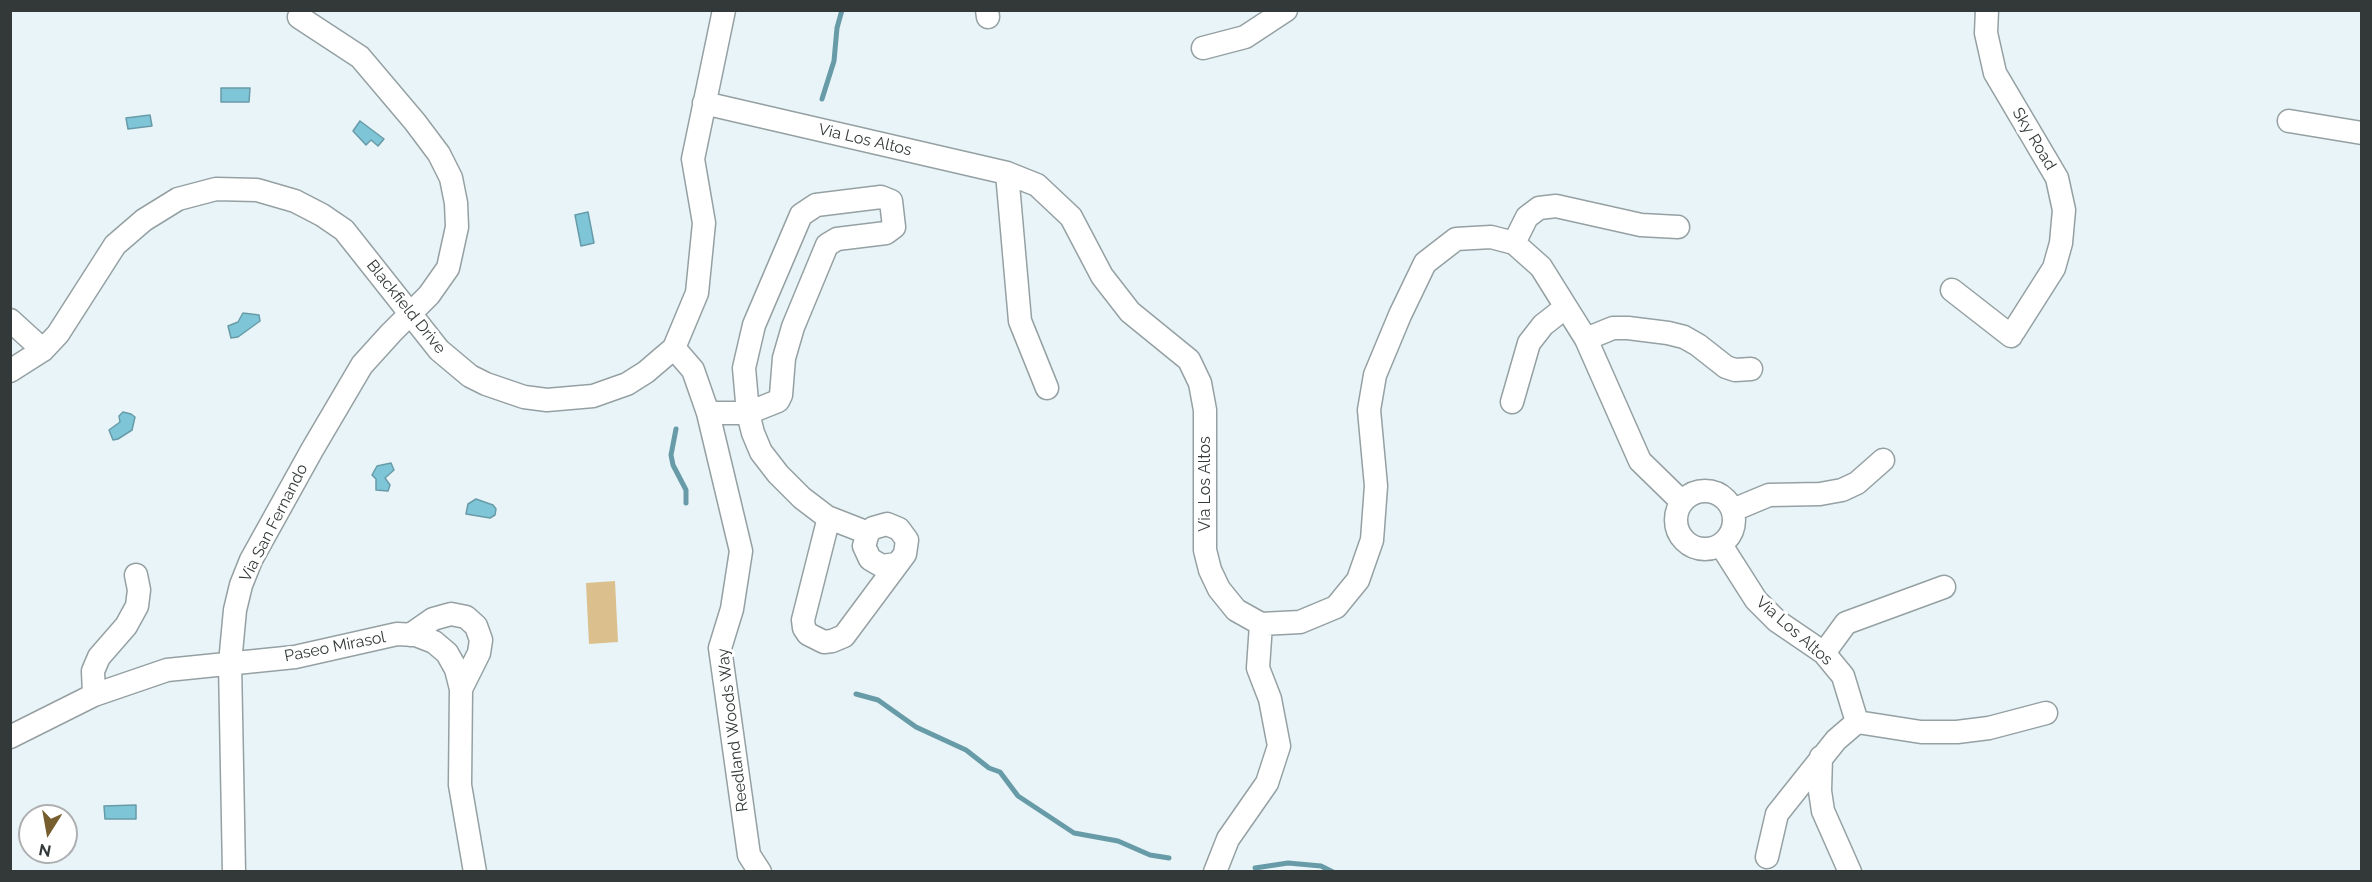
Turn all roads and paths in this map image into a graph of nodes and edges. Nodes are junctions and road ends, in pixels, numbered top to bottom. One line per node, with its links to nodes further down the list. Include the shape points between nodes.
1 (724, 10): 6 (street, Blackfield Drive)
2 (1286, 10): 5 (street, via 1245,37)
3 (1986, 10): 12 (street, Sky Road, via 1986,33 1995,73 2057,178 2064,210 2061,243 2054,268 2013,333)
4 (299, 17): 14 (street, Via San Fernando, via 360,57 415,122 451,178 457,227 448,268)
5 (1203, 48)
6 (704, 103): 9 (street, Via Los Altos); 17 (street, Blackfield Drive, via 693,159 704,223 697,293)
7 (2289, 121): 8 (street)
8 (2361, 133)
9 (1007, 173): 21 (street, via 1020,321); 34 (street, Via Los Altos, via 1037,185 1071,217 1102,276 1130,312 1189,360 1200,382 1205,410 1205,550 1210,570 1236,610)
10 (1678, 227): 11 (street, via 1641,225 1556,206 1539,208 1527,217)
11 (1515, 243): 13 (street, via 1541,267); 34 (street, via 1491,237 1456,239 1425,263 1375,375 1369,410 1376,486 1372,540 1358,580 1336,607 1300,622)
12 (1952, 290)
13 (1566, 307): 16 (street); 22 (street, via 1543,325 1529,343)
14 (409, 314): 17 (street, Blackfield Drive, via 439,350 470,376 524,398 571,400 613,390 646,372); 18 (street, Blackfield Drive, via 344,230 322,214 257,190 216,189 178,199 115,244 73,314); 37 (street, Via San Fernando, via 362,365 251,560 235,610)
15 (10, 320): 18 (street)
16 (1586, 339): 19 (street, via 1613,328 1668,333 1698,345 1726,368); 26 (street, via 1640,461)
17 (674, 348): 23 (street, Reedland Woods Way, via 693,370)
18 (43, 350): 20 (street, Blackfield Drive)
19 (1751, 369)
20 (10, 371)
21 (1047, 388)
22 (1512, 402)
23 (708, 413): 24 (street); 47 (street, Reedland Woods Way, via 741,551 732,609 720,648 748,855)
24 (748, 413): 24 (street, via 774,404 781,395 784,358 793,327 827,245 837,239 886,233 894,226 891,201 881,197 816,205 801,215 750,337 744,368); 28 (street, via 761,452 802,498)
25 (1883, 460): 27 (street, via 1857,483 1842,490 1769,495)
26 (1681, 501): 27 (street, via 1706,490 1718,493); 30 (street, via 1675,518 1683,540 1703,549)
27 (1733, 510): 30 (street, via 1732,532)
28 (827, 517): 29 (street); 31 (street, via 803,620 808,634 824,642 844,636)
29 (868, 533): 31 (street, via 864,546 870,559 882,566); 31 (street, via 886,524 899,529 907,547)
30 (1721, 545): 36 (street, Via Los Altos, via 1756,600 1777,621)
31 (896, 564)
32 (136, 575): 39 (street, via 137,606 126,626 99,657 93,672)
33 (1944, 587): 36 (street, via 1846,623)
34 (1261, 624): 48 (street, via 1258,668 1270,699 1278,746 1267,783 1228,838)
35 (410, 635): 37 (street, Paseo Mirasol, via 398,634 295,657); 38 (street, Paseo Mirasol, via 434,642 447,653); 38 (street, via 434,619 451,614 466,617 476,626 481,640 479,653)
36 (1824, 653): 41 (street, Via Los Altos, via 1843,676)
37 (230, 663): 39 (street, Paseo Mirasol, via 167,670); 45 (street, Via San Fernando)
38 (461, 690): 46 (street, Paseo Mirasol, via 460,785)
39 (94, 695): 42 (street, Paseo Mirasol)
40 (2046, 713): 41 (street, via 1957,732 1921,732)
41 (1857, 722): 43 (street)
42 (10, 737)
43 (1821, 757): 44 (street, via 1777,814); 49 (street, via 1823,811)
44 (1767, 857)
45 (234, 872)
46 (475, 872)
47 (760, 872)
48 (1215, 872)
49 (1850, 872)

